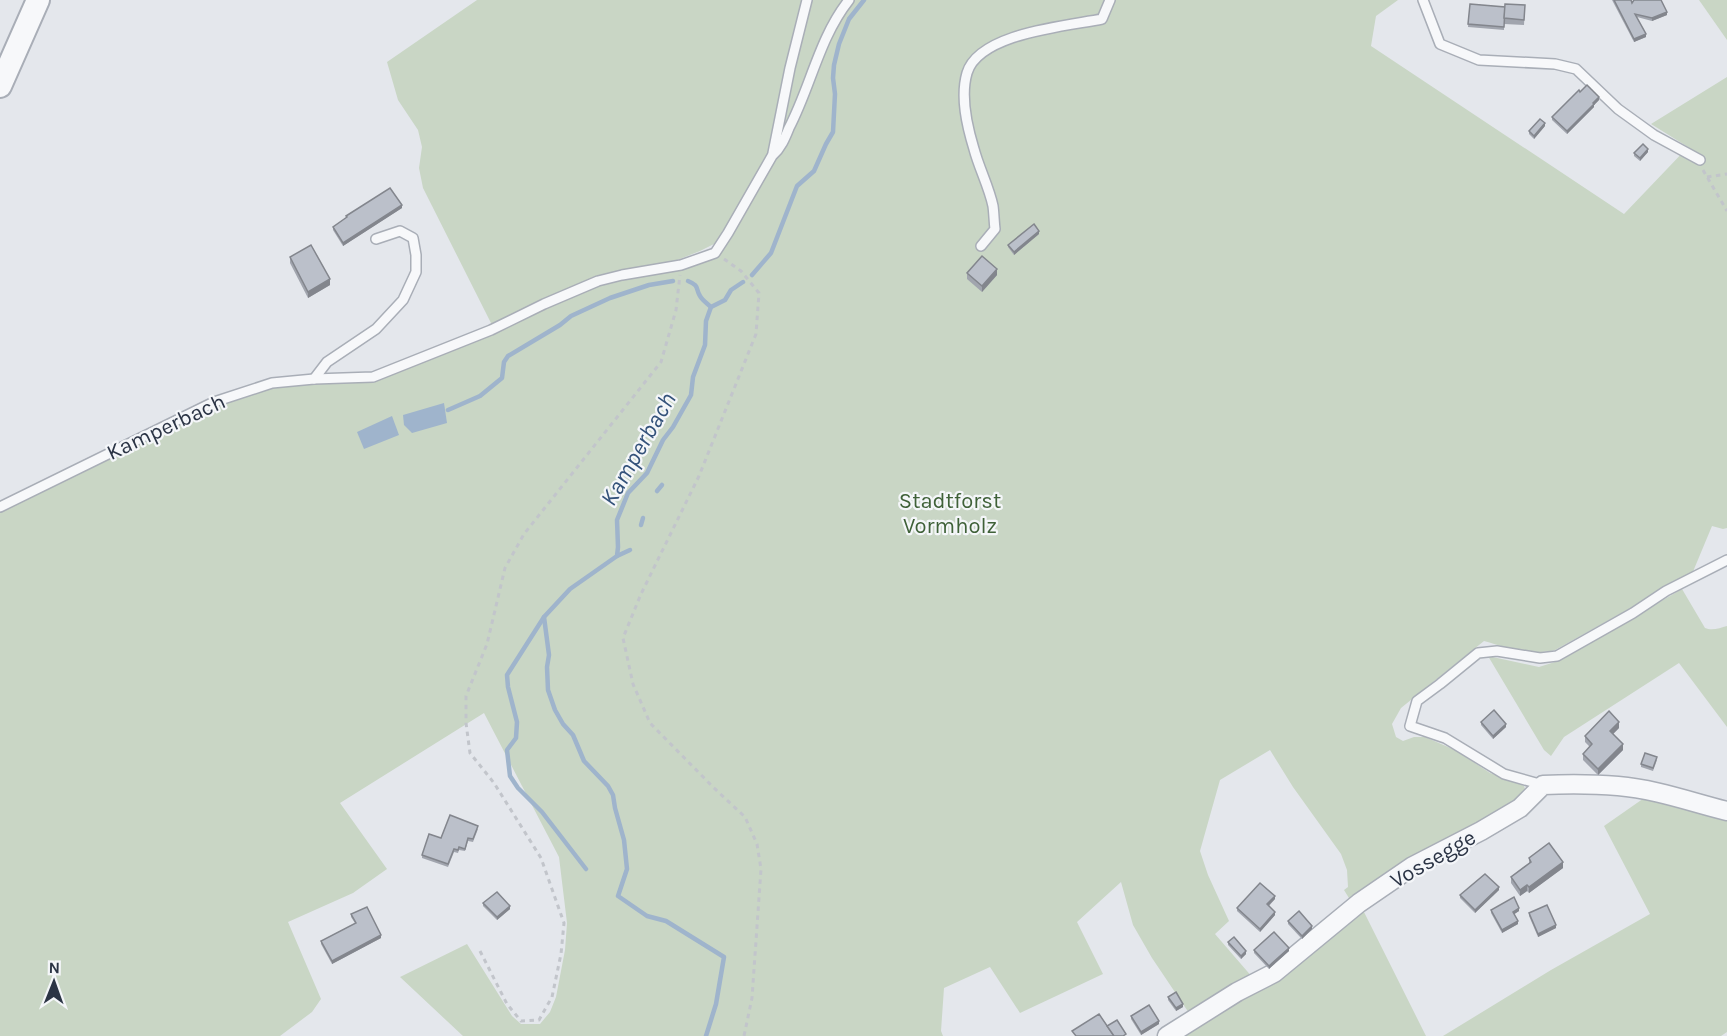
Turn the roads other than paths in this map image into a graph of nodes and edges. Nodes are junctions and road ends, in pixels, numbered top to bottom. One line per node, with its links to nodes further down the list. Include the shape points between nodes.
1 (38, 0): 6 (street)
2 (807, 0): 7 (lane)
3 (849, 0): 7 (lane, via 830,28 797,112)
4 (1110, 0): 10 (lane, via 1102,19 1015,36 995,44 975,59 967,71 966,116 993,206 995,229)
5 (1423, 0): 8 (lane, via 1440,44 1479,60 1555,63 1576,69 1618,109 1654,135)
6 (0, 86)
7 (772, 156): 11 (lane, Kamperbach, via 715,253 681,265 598,281 491,330 373,377)
8 (1700, 159)
9 (376, 239): 11 (lane, via 400,231 413,238 416,272 403,300 376,329 327,363)
10 (981, 246)
11 (314, 379): 12 (lane, Kamperbach, via 272,382 214,402)
12 (0, 507)
13 (1727, 560): 14 (lane, via 1666,591 1557,656 1478,653 1417,701 1410,726 1445,738 1504,774)
14 (1543, 785): 15 (street, via 1619,786); 16 (street, Vossegge, via 1520,808 1413,866 1359,903 1274,973)
15 (1727, 811)
16 (1167, 1036)

